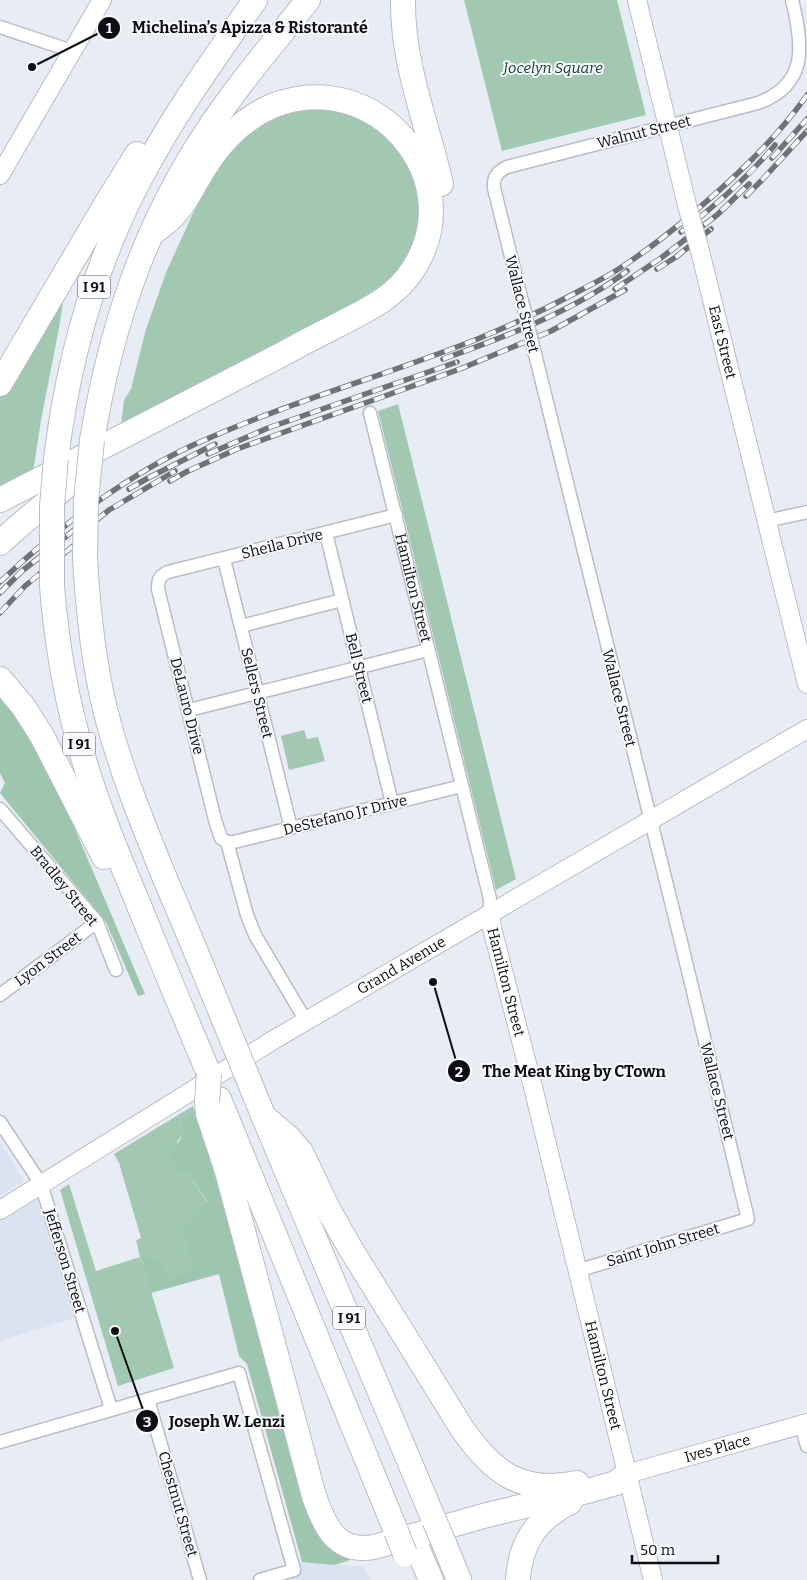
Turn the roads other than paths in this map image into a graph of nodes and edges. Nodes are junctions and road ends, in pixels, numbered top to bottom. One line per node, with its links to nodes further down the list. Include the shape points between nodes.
1 (102, 0): 8 (main road)
2 (255, 0): 10 (highway, I 91)
3 (308, 0): 13 (highway, I 91, via 208,130)
4 (403, 0): 16 (highway, via 408,57 444,197 441,236 425,276 404,300 380,317)
5 (638, 0): 9 (main road, East Street)
6 (792, 0): 9 (street, Walnut Street, via 804,51 802,64 791,85 771,100)
7 (0, 27): 8 (street)
8 (72, 50): 11 (main road)
9 (668, 126): 12 (street, Walnut Street, via 507,167); 21 (main road, East Street, bridge)
10 (169, 127): 14 (highway, via 132,160); 41 (highway, I 91, bridge, via 127,204 84,316 64,405 52,515 52,586 62,666 76,734 97,800)
11 (0, 175)
12 (495, 176): 38 (street, Wallace Street, bridge, via 494,188 534,354)
13 (151, 234): 17 (highway, via 179,209 209,160 233,132 265,109 300,98 344,101 383,118 413,151 429,192 429,226 422,252 404,280 380,302); 48 (highway, I 91, bridge, via 114,335 92,440 85,559 89,620 105,709 140,818)
14 (0, 384)
15 (370, 413): 20 (street, Hamilton Street)
16 (80, 473): 19 (highway); 23 (highway)
17 (0, 500)
18 (807, 512): 21 (street)
19 (0, 515)
20 (396, 515): 22 (street, Sheila Drive); 28 (street, Hamilton Street)
21 (766, 521): 31 (main road, East Street)
22 (326, 533): 24 (street, Sheila Drive); 26 (street, Bell Street)
23 (0, 543)
24 (224, 559): 25 (street, Sheila Drive); 27 (street, Sellers Street)
25 (168, 572): 33 (street, DeLauro Drive, via 158,580 158,589)
26 (342, 600): 27 (street); 29 (street, Bell Street)
27 (241, 626): 32 (street, Sellers Street)
28 (428, 650): 29 (street); 35 (street, Hamilton Street)
29 (358, 668): 32 (street); 36 (street, Bell Street)
30 (0, 679): 41 (highway, via 42,736 109,867)
31 (807, 684)
32 (257, 693): 33 (street); 39 (street, Sellers Street)
33 (189, 710): 40 (street, DeLauro Drive, via 215,820 221,838)
34 (807, 730): 38 (main road, Grand Avenue)
35 (462, 786): 36 (street, DeStefano Jr Drive); 42 (street, Hamilton Street, via 490,899)
36 (392, 803): 39 (street, DeStefano Jr Drive)
37 (0, 809): 43 (street, Bradley Street)
38 (651, 820): 42 (main road, Grand Avenue); 52 (street, Wallace Street)
39 (291, 828): 40 (street, DeStefano Jr Drive)
40 (227, 842): 46 (street, DeLauro Drive, via 255,935)
41 (135, 895): 47 (highway, I 91)
42 (490, 913): 46 (main road, Grand Avenue); 53 (main road, Hamilton Street)
43 (96, 922): 44 (street, Bradley Street); 45 (street, Lyon Street)
44 (116, 970)
45 (0, 995)
46 (306, 1021): 50 (main road, Grand Avenue)
47 (209, 1083): 60 (highway, via 208,1114 227,1171 314,1496 332,1534 348,1545 368,1548); 61 (highway, I 91, via 350,1418 393,1489 402,1529)
48 (263, 1116): 59 (highway, via 288,1136 301,1152 349,1246 461,1427 487,1460 512,1478 544,1485 569,1484 613,1472); 66 (highway, I 91, bridge)
49 (0, 1122): 50 (street, Jefferson Street)
50 (41, 1184): 51 (main road, Grand Avenue); 55 (street, Jefferson Street)
51 (0, 1210)
52 (748, 1219): 53 (street, Saint John Street)
53 (577, 1271): 59 (main road, Hamilton Street)
54 (148, 1400): 55 (street); 62 (street, Chestnut Street); 63 (street, via 239,1373 294,1570)
55 (110, 1409): 57 (street)
56 (804, 1424): 58 (street); 59 (main road, Ives Place)
57 (0, 1442)
58 (807, 1446)
59 (627, 1474): 60 (highway, via 616,1483); 68 (main road, Hamilton Street)
60 (591, 1490): 67 (highway, via 550,1514 534,1528 522,1555)
61 (412, 1552): 64 (highway); 65 (highway)
62 (200, 1580)
63 (260, 1580)
64 (414, 1580)
65 (431, 1580)
66 (459, 1580)
67 (518, 1580)
68 (653, 1580)

